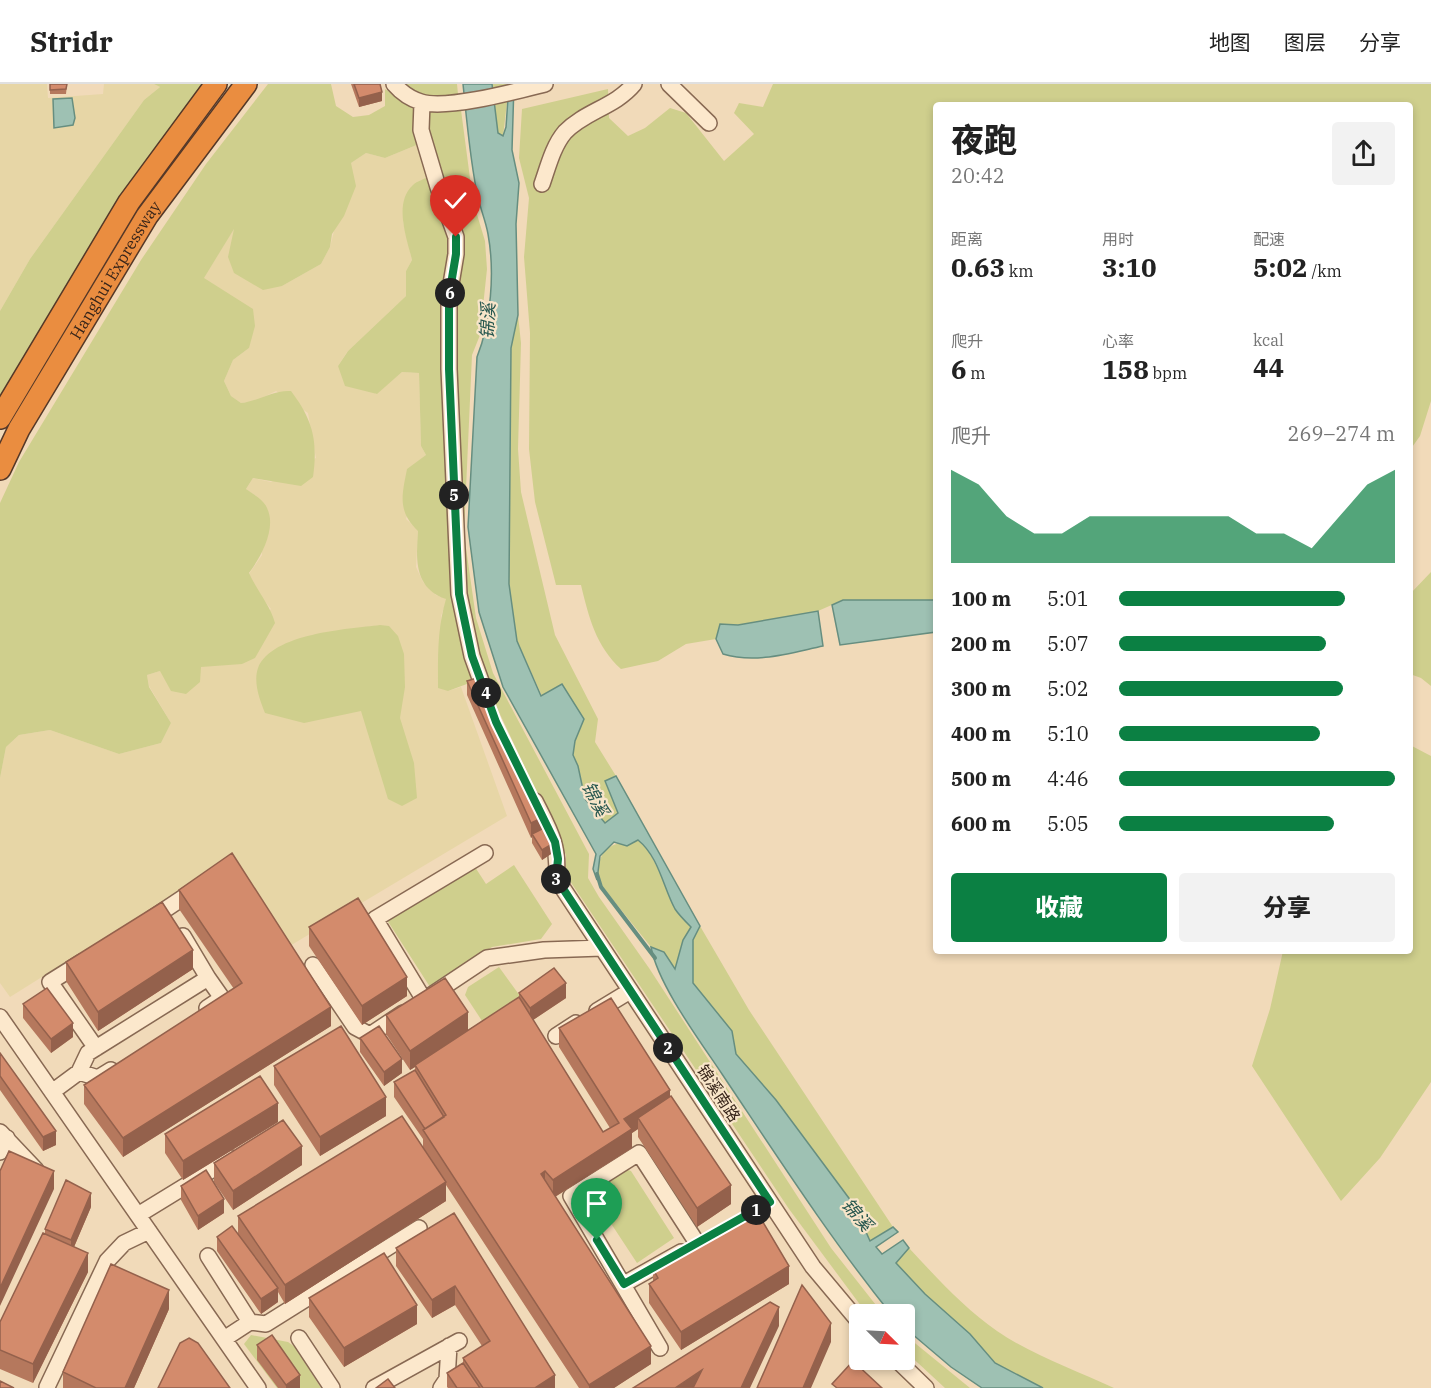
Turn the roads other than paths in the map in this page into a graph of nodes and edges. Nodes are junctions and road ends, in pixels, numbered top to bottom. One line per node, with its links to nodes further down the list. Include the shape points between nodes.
1 (216, 84): 10 (highway, Hanghui Expressway, via 129,202)
2 (246, 84): 11 (highway, Hanghui Expressway, via 147,216 19,429)
3 (394, 84): 7 (street)
4 (545, 84): 7 (street, via 458,102)
5 (634, 84): 9 (street, via 620,98 579,120 565,133 556,145)
6 (669, 84): 8 (street)
7 (422, 102): 12 (street, via 421,130 456,237 449,296 449,369 459,594 472,656)
8 (709, 123)
9 (542, 184)
10 (0, 418)
11 (0, 469)
12 (493, 712)
13 (531, 792): 18 (street, 锦溪南路, via 555,842 556,878)
14 (484, 853): 23 (street, via 375,919)
15 (211, 879): 16 (street)
16 (167, 909): 17 (street); 21 (street)
17 (138, 927)
18 (602, 948): 22 (street, 锦溪南路); 23 (street, via 544,950 487,958 448,990)
19 (98, 952): 27 (street, via 50,982)
20 (313, 965): 23 (street, via 355,1027 370,1035)
21 (208, 978): 25 (street, via 222,998); 27 (street)
22 (630, 991): 26 (street); 40 (street, 锦溪南路, via 765,1205)
23 (424, 1000)
24 (0, 1017): 30 (street)
25 (194, 1017)
26 (556, 1036)
27 (96, 1048): 29 (street, via 88,1053)
28 (126, 1060): 29 (street, via 98,1078)
29 (79, 1072): 30 (street)
30 (52, 1092): 35 (street)
31 (3, 1135): 33 (street); 34 (street)
32 (248, 1148): 35 (street)
33 (0, 1152)
34 (36, 1170)
35 (138, 1215): 37 (street)
36 (419, 1228): 41 (street, via 266,1324)
37 (149, 1231): 42 (street); 46 (street, via 124,1243 107,1261)
38 (208, 1256): 41 (street)
39 (624, 1284): 39 (street, via 703,1240 639,1154 571,1196); 44 (street)
40 (849, 1310)
41 (250, 1322): 42 (street)
42 (224, 1338): 47 (street)
43 (299, 1338): 48 (street)
44 (660, 1348)
45 (907, 1370): 51 (street)
46 (47, 1387)
47 (258, 1388)
48 (332, 1388)
49 (375, 1388): 50 (street, via 454,1343)
50 (441, 1388)
51 (926, 1388)

